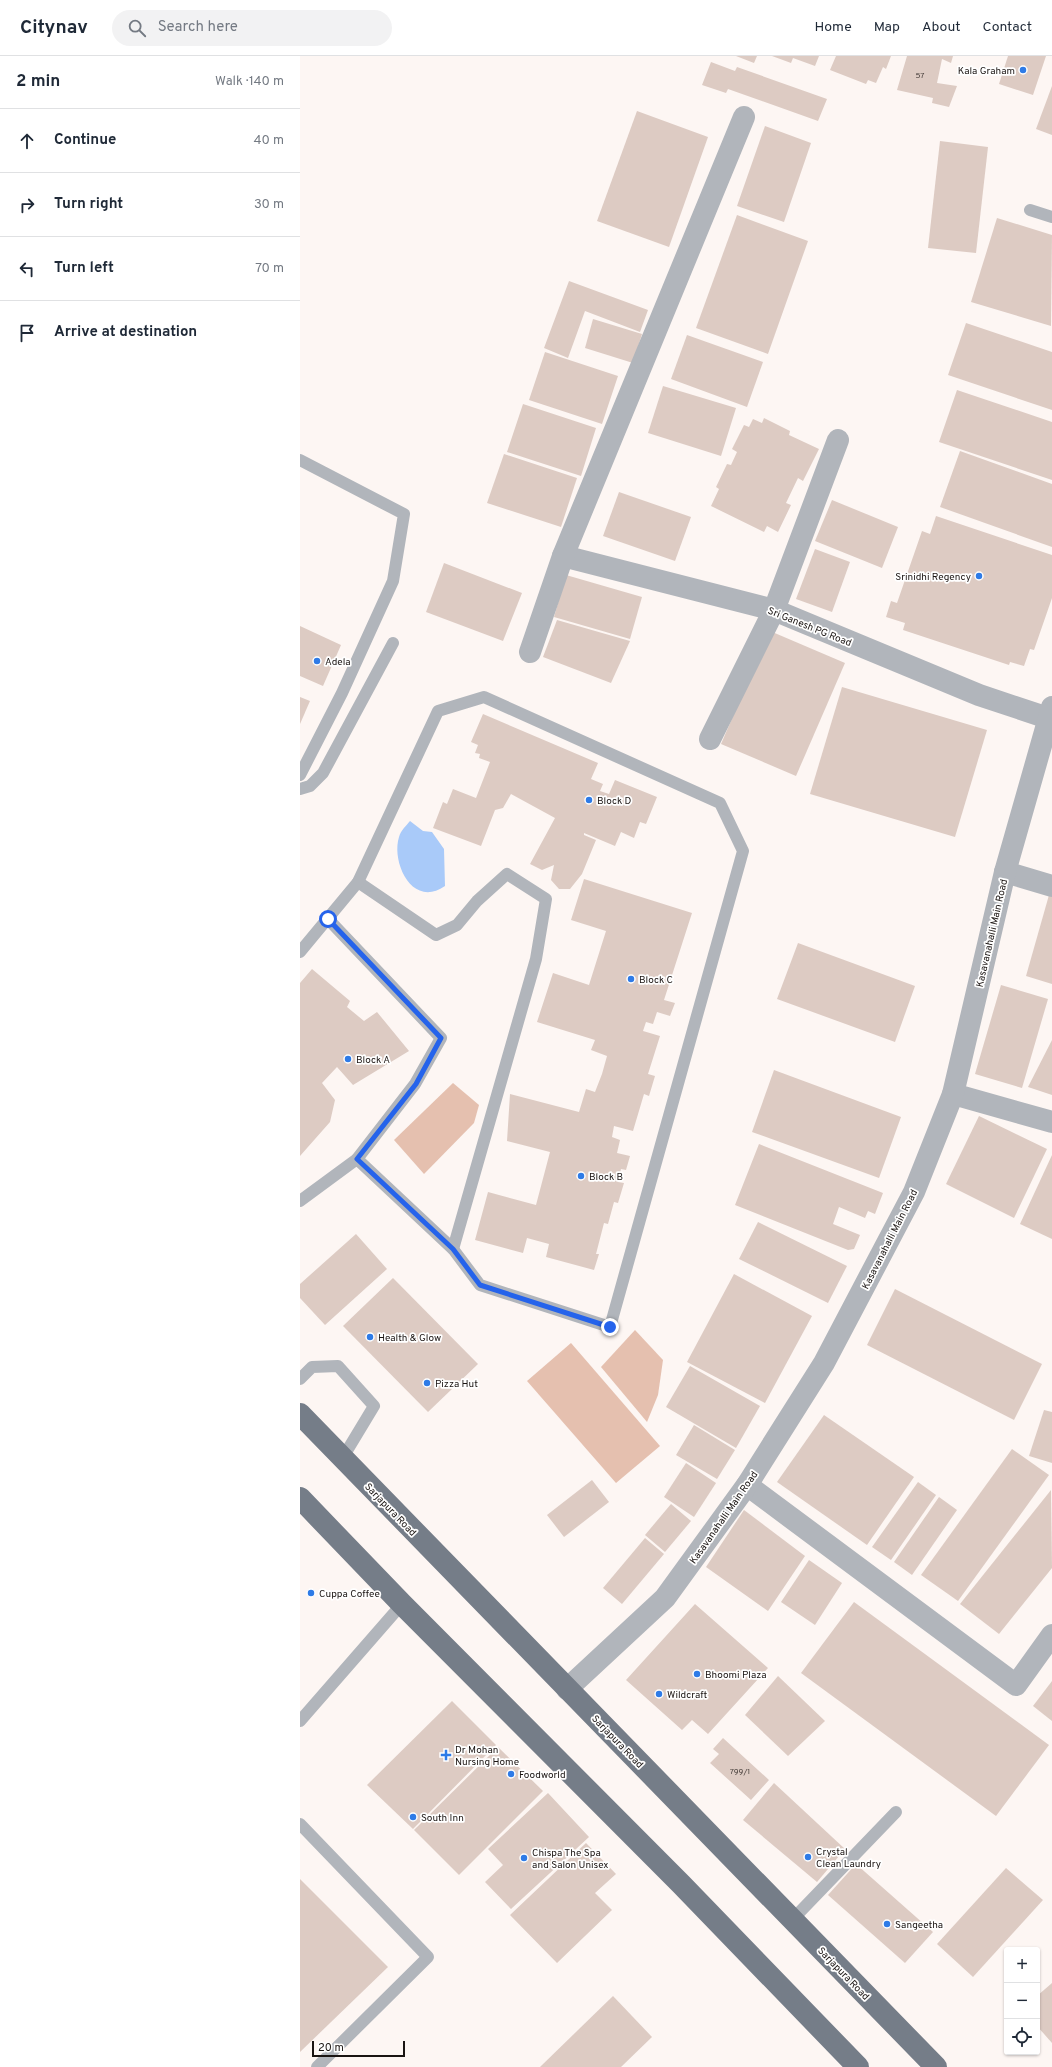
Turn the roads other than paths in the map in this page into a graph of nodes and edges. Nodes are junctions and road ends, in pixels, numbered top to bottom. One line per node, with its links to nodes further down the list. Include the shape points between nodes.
1 (744, 117): 6 (street)
2 (1030, 210): 3 (lane)
3 (1052, 217)
4 (838, 440): 7 (street)
5 (300, 460): 12 (lane, via 404,514 393,581 342,693)
6 (563, 556): 7 (street, Sri Ganesh PG Road); 9 (street)
7 (774, 610): 10 (street, Sri Ganesh PG Road, via 979,696); 11 (street)
8 (393, 643): 13 (lane, via 323,773 310,786)
9 (530, 652)
10 (1050, 713): 14 (street, Kasavanahalli Main Road)
11 (710, 739)
12 (300, 775)
13 (300, 789)
14 (1005, 872): 16 (street); 19 (street, Kasavanahalli Main Road)
15 (358, 882): 17 (lane); 23 (lane, via 436,936 456,925 477,901 507,874 546,899 536,960); 23 (lane, via 438,711 484,697 720,803 743,851 610,1327 480,1285)
16 (1052, 886)
17 (328, 919): 18 (lane); 21 (lane, via 441,1038 416,1084)
18 (300, 952)
19 (953, 1094): 20 (street); 27 (street, Kasavanahalli Main Road, via 914,1192 828,1356)
20 (1052, 1122)
21 (357, 1159): 22 (lane); 23 (lane)
22 (300, 1202)
23 (453, 1249)
24 (300, 1379): 26 (lane, via 312,1367 338,1366 374,1406)
25 (300, 1414): 26 (main road, Sarjapura Road)
26 (342, 1459): 31 (main road, Sarjapura Road)
27 (747, 1484): 30 (street, via 1016,1685); 31 (street, Kasavanahalli Main Road, via 665,1598)
28 (300, 1498): 29 (main road)
29 (402, 1604): 32 (lane); 36 (main road, via 670,1873)
30 (1052, 1635)
31 (567, 1689): 35 (main road, Sarjapura Road)
32 (300, 1722)
33 (896, 1812): 35 (lane)
34 (300, 1824): 37 (lane, via 428,1957)
35 (792, 1919): 38 (main road, Sarjapura Road)
36 (854, 2066)
37 (317, 2067)
38 (936, 2067)

